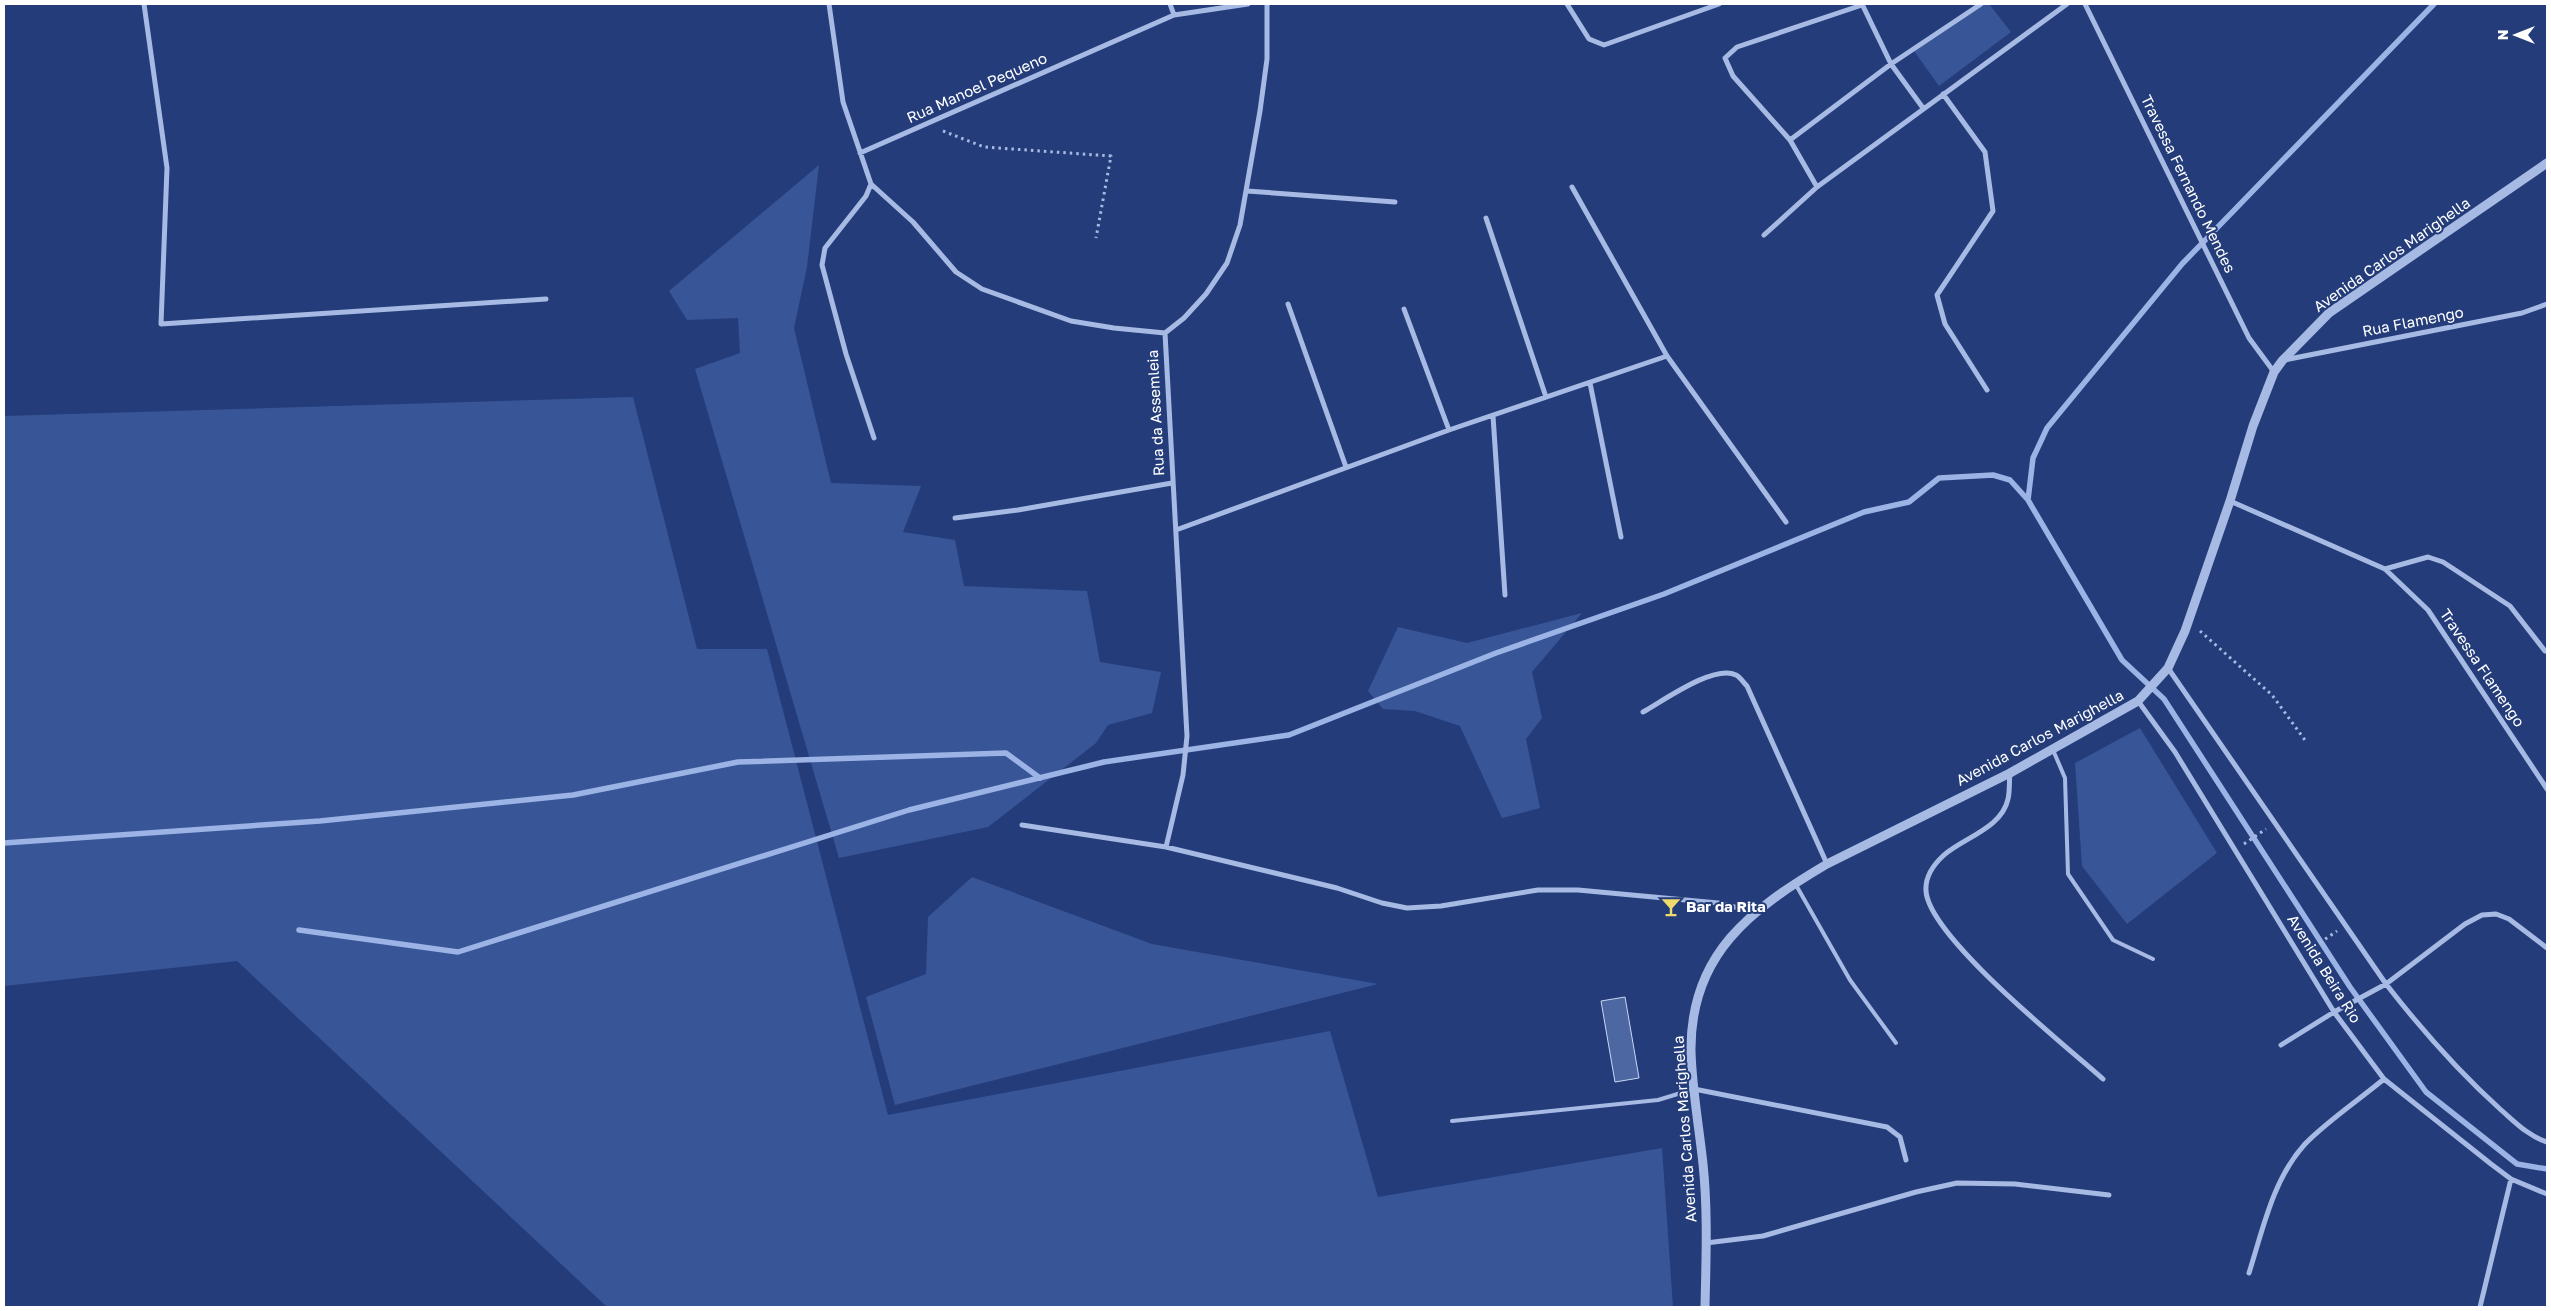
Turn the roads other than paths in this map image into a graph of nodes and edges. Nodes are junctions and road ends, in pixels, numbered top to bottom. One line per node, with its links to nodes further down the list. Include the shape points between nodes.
1 (144, 4): 26 (street, via 167,168 161,324)
2 (829, 4): 17 (street, via 844,102)
3 (1170, 4): 12 (street)
4 (1248, 4): 12 (street, Rua Manoel Pequeno)
5 (1267, 4): 22 (street, Rua da Assemleia, via 1267,59)
6 (1567, 4): 7 (street, via 1588,39 1604,45)
7 (1719, 4)
8 (1862, 4): 13 (street); 16 (street, via 1737,47 1725,58 1733,76)
9 (1981, 4): 13 (street)
10 (2067, 4): 14 (street)
11 (2085, 4): 33 (street, Travessa Fernando Mendes, via 2250,338)
12 (1174, 15): 17 (street, Rua Manoel Pequeno)
13 (1891, 64): 15 (street); 16 (street)
14 (1943, 94): 15 (street); 35 (street, via 1985,152 1993,211 1937,295 1945,324)
15 (1923, 108): 21 (street)
16 (1790, 140): 21 (street)
17 (860, 153): 19 (street)
18 (2547, 164): 32 (street, Avenida Carlos Marighella, via 2329,313)
19 (871, 184): 30 (street, via 913,222 956,272 982,289 1071,321); 39 (street, via 866,196 826,248 822,265 846,354)
20 (1572, 187): 31 (street)
21 (1817, 188): 25 (street)
22 (1247, 190): 23 (street); 30 (street, Rua da Assemleia, via 1227,263 1206,294)
23 (1395, 202)
24 (1486, 218): 36 (street)
25 (1764, 235)
26 (546, 299)
27 (1288, 304): 40 (street)
28 (2547, 304): 32 (street, Rua Flamengo, via 2522,313)
29 (1404, 309): 38 (street)
30 (1165, 333): 41 (street, Rua da Assemleia)
31 (1667, 356): 34 (street); 44 (street)
32 (2282, 361): 33 (street, Avenida Carlos Marighella)
33 (2274, 372): 42 (street, Avenida Carlos Marighella)
34 (1590, 383): 36 (street); 46 (street)
35 (1987, 390)
36 (1546, 397): 37 (street)
37 (1493, 416): 38 (street); 48 (street)
38 (1449, 430): 40 (street)
39 (874, 438)
40 (1346, 467): 45 (street)
41 (1172, 484): 43 (street); 45 (street, Rua da Assemleia)
42 (2230, 501): 47 (street, Travessa Flamengo); 50 (street, Avenida Carlos Marighella)
43 (955, 518)
44 (1786, 522)
45 (1176, 530): 57 (street, Rua da Assemleia, via 1187,736 1183,775)
46 (1621, 537)
47 (2385, 569): 49 (street, via 2428,558 2443,562 2510,606); 55 (street, Travessa Flamengo, via 2428,610)
48 (1505, 595)
49 (2545, 652)
50 (2168, 668): 51 (street, Avenida Carlos Marighella); 63 (street)
51 (2141, 698): 53 (street, Avenida Carlos Marighella); 64 (street, Avenida Beira Rio)
52 (1643, 712): 58 (street, via 1708,676 1722,673 1737,675 1747,686)
53 (2053, 750): 54 (street, Avenida Carlos Marighella); 62 (lane, via 2065,778 2068,874 2113,940)
54 (2010, 773): 58 (street, Avenida Carlos Marighella); 67 (street, via 2008,801 1995,820 1944,855 1927,876 1926,892 1937,919 1984,974)
55 (2547, 789)
56 (1022, 825): 57 (street)
57 (1166, 847): 60 (street, via 1407,908 1441,906 1538,890 1578,890 1718,904)
58 (1827, 864): 59 (street, Avenida Carlos Marighella)
59 (1795, 883): 60 (street, Avenida Carlos Marighella); 65 (lane, via 1850,980)
60 (1754, 912): 69 (street, Avenida Carlos Marighella, via 1723,946 1702,982 1693,1026)
61 (2547, 948): 63 (street, via 2509,919 2496,914 2482,915 2464,924)
62 (2153, 959)
63 (2386, 984): 64 (street); 71 (street, via 2419,1027 2468,1081 2526,1132)
64 (2334, 1012): 66 (street); 68 (street, Avenida Beira Rio)
65 (1896, 1043)
66 (2281, 1045)
67 (2104, 1079)
68 (2384, 1079): 73 (street, Avenida Beira Rio); 77 (street, via 2305,1144 2285,1171 2270,1206)
69 (1694, 1089): 70 (lane, via 1658,1100); 72 (street, via 1887,1127 1900,1137); 76 (street, Avenida Carlos Marighella, via 1703,1166)
70 (1452, 1121)
71 (2547, 1142)
72 (1906, 1160)
73 (2511, 1178): 74 (street, Avenida Beira Rio); 79 (street)
74 (2547, 1194)
75 (2109, 1195): 76 (street, via 2015,1184 1957,1183 1763,1236)
76 (1706, 1242): 78 (street, Avenida Carlos Marighella)
77 (2250, 1272)
78 (1705, 1307)
79 (2480, 1307)

